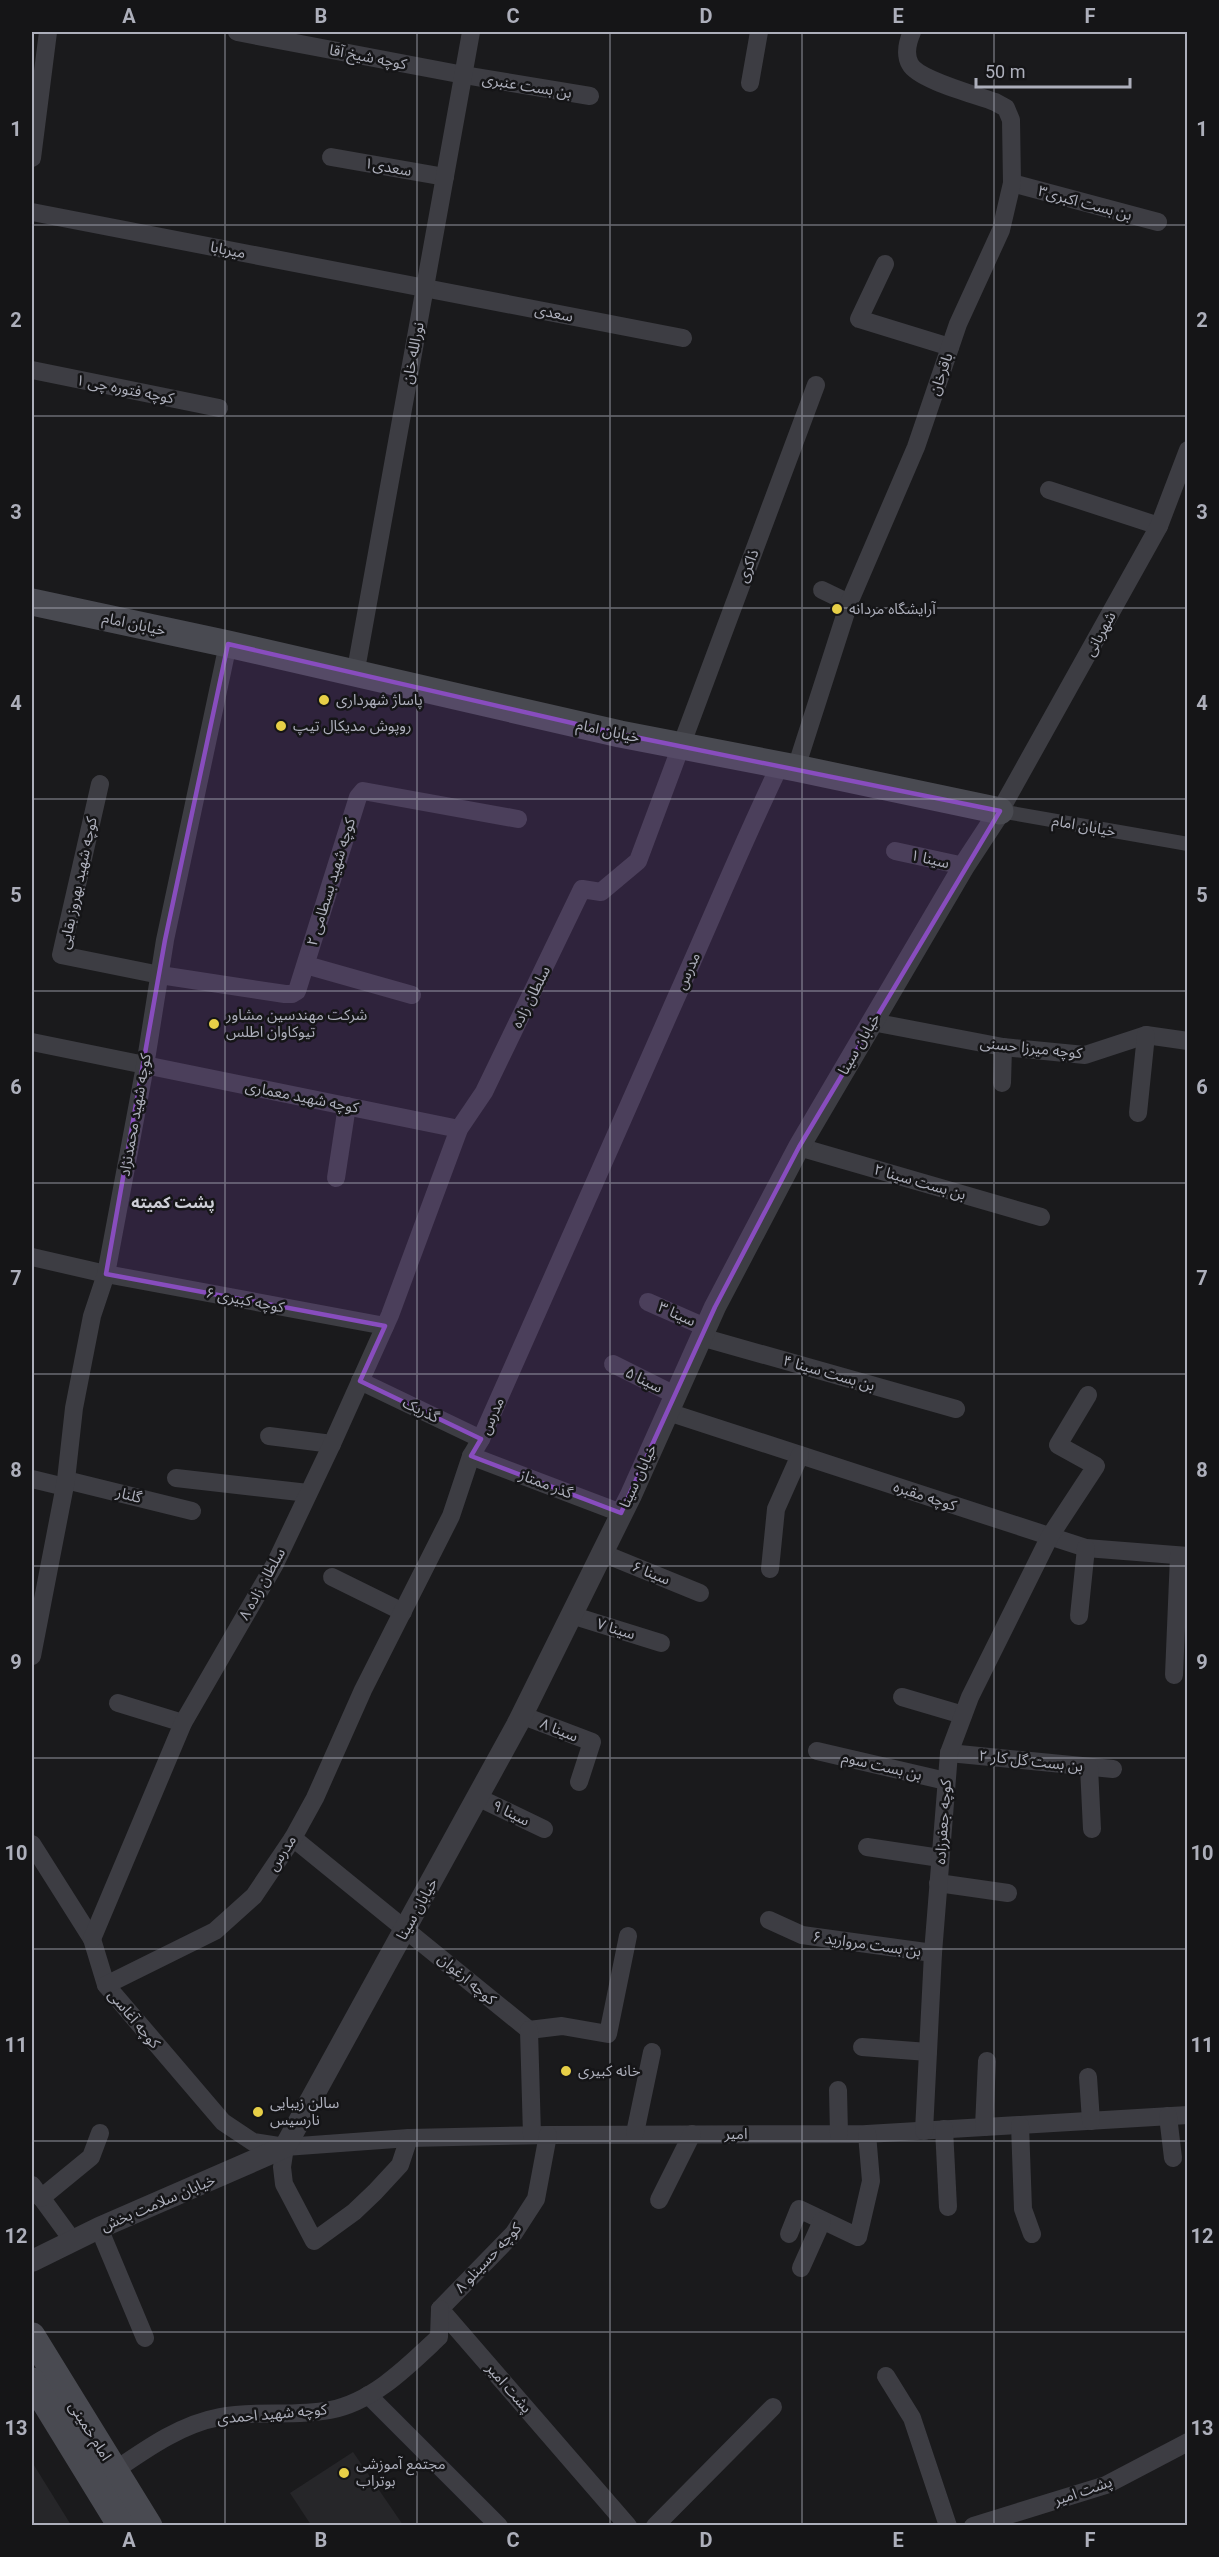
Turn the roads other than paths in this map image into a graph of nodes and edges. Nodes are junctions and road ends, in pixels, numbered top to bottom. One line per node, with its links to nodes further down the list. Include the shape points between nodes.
1 (48, 32): 10 (street)
2 (237, 32): 6 (street, کوچه شیخ آقا)
3 (471, 32): 6 (street, نورالله خان)
4 (759, 32): 7 (street)
5 (912, 32): 12 (street, باقرخان, via 907,46 909,63 921,75 1006,108 1011,120)
6 (464, 75): 8 (street, بن بست عنبری); 11 (street, نورالله خان)
7 (750, 83)
8 (590, 96)
9 (331, 157): 11 (street, سعدی۱)
10 (32, 158)
11 (445, 177): 16 (street, نورالله خان)
12 (1012, 183): 14 (street, بن بست اکبری۳); 18 (street, باقرخان, via 1001,230)
13 (32, 212): 16 (street, میربابا)
14 (1158, 222)
15 (885, 264): 18 (street, via 859,319)
16 (425, 289): 17 (street, سعدی); 29 (street, نورالله خان)
17 (683, 338)
18 (950, 347): 27 (street, باقرخان, via 916,447)
19 (32, 370): 21 (street, کوچه فتوره چی ۱)
20 (816, 385): 30 (street, ذاکری)
21 (219, 408)
22 (1187, 456): 24 (street, شهربانی)
23 (1049, 490): 24 (street)
24 (1159, 526): 33 (street, شهربانی)
25 (822, 590): 27 (street)
26 (32, 602): 28 (main road, خیابان امام)
27 (849, 603): 31 (street, باقرخان)
28 (228, 644): 29 (main road, خیابان امام); 40 (street, کوچه شهید محمدنژاد)
29 (355, 675): 30 (main road, خیابان امام)
30 (680, 746): 31 (main road, خیابان امام); 37 (street, ذاکری)
31 (788, 766): 33 (main road, خیابان امام); 67 (street, مدرس, via 749,829)
32 (100, 784): 40 (street, کوچه شهید بهروز بقایی, via 61,955)
33 (1000, 812): 35 (street, خیابان امام); 38 (street, خیابان سینا)
34 (518, 819): 39 (street, کوچه شهید بسطامی ۲, via 363,792 358,797)
35 (1188, 844)
36 (896, 851): 38 (street, سینا ۱)
37 (638, 861): 51 (street, سلطان زاده, via 601,892 582,889 484,1092)
38 (964, 866): 42 (street, خیابان سینا)
39 (306, 965): 40 (street, کوچه شهید بسطامی ۲, via 297,991 292,994); 41 (street)
40 (160, 975): 47 (street, کوچه شهید محمدنژاد)
41 (412, 995)
42 (872, 1022): 46 (street, کوچه میرزا حسنی); 52 (street, خیابان سینا)
43 (1146, 1035): 44 (street, کوچه میرزا حسنی); 46 (street, کوچه میرزا حسنی, via 1085,1055); 50 (street)
44 (1188, 1041)
45 (32, 1042): 47 (street, کوچه شهید معماری)
46 (1003, 1047): 48 (street)
47 (145, 1066): 49 (street, کوچه شهید معماری); 57 (street, کوچه شهید محمدنژاد)
48 (1002, 1083)
49 (347, 1106): 51 (street, کوچه شهید معماری); 53 (street)
50 (1138, 1113)
51 (459, 1129): 55 (street, سلطان زاده)
52 (799, 1147): 54 (street, بن بست سینا ۲); 60 (street, خیابان سینا)
53 (336, 1178)
54 (1041, 1217)
55 (423, 1225): 59 (street, سلطان زاده ۸)
56 (32, 1257): 57 (street, کوچه کبیری ۶)
57 (106, 1274): 59 (street, کوچه کبیری ۶); 73 (street, کوچه شهید محمدنژاد, via 92,1316 74,1408)
58 (648, 1302): 60 (street, سینا ۳)
59 (385, 1326): 62 (street, سلطان زاده ۸)
60 (703, 1332): 64 (street, خیابان سینا); 65 (street, بن بست سینا ۴)
61 (613, 1364): 64 (street, سینا ۵)
62 (360, 1381): 67 (street, گذریک); 68 (street, سلطان زاده ۸)
63 (1088, 1395): 77 (street, کوچه جعفرزاده, via 1058,1445 1096,1466)
64 (671, 1403): 69 (street, کوچه مقبره); 76 (street, خیابان سینا)
65 (956, 1409)
66 (269, 1436): 68 (street)
67 (482, 1439): 70 (street, مدرس)
68 (332, 1443): 74 (street, سلطان زاده ۸)
69 (800, 1455): 77 (street, کوچه مقبره); 81 (street, via 776,1509)
70 (471, 1456): 76 (street, گذر ممتاز); 84 (street, مدرس, via 451,1516)
71 (176, 1478): 74 (street)
72 (32, 1479): 73 (street, گلنار)
73 (65, 1484): 75 (street, گلنار); 88 (street, کوچه شهید محمدنژاد)
74 (308, 1493): 94 (street, سلطان زاده ۸, via 274,1564)
75 (192, 1511)
76 (621, 1513): 79 (street, خیابان سینا)
77 (1050, 1536): 78 (street, کوچه مقبره); 93 (street, کوچه جعفرزاده)
78 (1086, 1548): 80 (street, کوچه مقبره); 86 (street)
79 (602, 1553): 83 (street, سینا ۶); 85 (street, خیابان سینا)
80 (1183, 1556): 89 (street)
81 (770, 1569)
82 (332, 1577): 84 (street)
83 (700, 1593)
84 (403, 1612): 104 (street, مدرس)
85 (571, 1615): 87 (street, سینا ۷); 92 (street, خیابان سینا)
86 (1079, 1616)
87 (661, 1643)
88 (32, 1656)
89 (1174, 1675)
90 (902, 1697): 93 (street)
91 (118, 1702): 94 (street)
92 (521, 1715): 100 (street, سینا ۸, via 592,1742); 101 (street, خیابان سینا)
93 (963, 1715): 96 (street, کوچه جعفرزاده)
94 (183, 1723): 113 (street, سلطان زاده ۸)
95 (818, 1751): 99 (street, بن بست سوم)
96 (948, 1753): 97 (street, بن بست گل کار ۲); 99 (street, کوچه جعفرزاده)
97 (1089, 1767): 98 (street, بن بست گل کار ۲); 102 (street)
98 (1113, 1769)
99 (946, 1781): 107 (street, کوچه جعفرزاده)
100 (579, 1782)
101 (477, 1797): 103 (street, سینا ۹); 111 (street, خیابان سینا)
102 (1092, 1828)
103 (544, 1830)
104 (293, 1838): 111 (street, کوچه ارغوان); 115 (street, مدرس, via 254,1896 215,1931)
105 (32, 1845): 113 (street, کوچه آغاسی)
106 (867, 1846): 107 (street)
107 (940, 1858): 108 (street, کوچه جعفرزاده)
108 (938, 1883): 109 (street); 114 (street, کوچه جعفرزاده)
109 (1008, 1893)
110 (769, 1920): 114 (street, بن بست مروارید ۶, via 802,1935)
111 (406, 1928): 116 (street, کوچه ارغوان); 137 (street, خیابان سینا)
112 (628, 1936): 116 (street, via 608,2034 562,2026)
113 (92, 1939): 115 (street, کوچه آغاسی)
114 (933, 1953): 119 (street, کوچه جعفرزاده)
115 (106, 1985): 137 (street, کوچه آغاسی, via 223,2122 253,2142)
116 (529, 2030): 135 (street, کوچه حسینلو ۸)
117 (862, 2047): 119 (street)
118 (652, 2052): 131 (street)
119 (928, 2052): 129 (street, کوچه جعفرزاده)
120 (987, 2061): 127 (street)
121 (1088, 2078): 125 (street)
122 (838, 2090): 133 (street)
123 (1188, 2115): 124 (street, امیر)
124 (1168, 2116): 125 (street, امیر); 138 (street)
125 (1091, 2121): 126 (street, امیر)
126 (1020, 2125): 127 (street, امیر); 145 (street, via 1023,2209)
127 (984, 2127): 128 (street, امیر)
128 (944, 2129): 129 (street, امیر); 141 (street)
129 (924, 2130): 134 (street, امیر)
130 (100, 2133): 139 (street, via 91,2157)
131 (635, 2133): 132 (street, امیر); 135 (street, امیر)
132 (692, 2134): 133 (street, امیر); 140 (street)
133 (839, 2134): 134 (street, امیر)
134 (867, 2134): 142 (street, via 871,2181 858,2237)
135 (540, 2135): 136 (street, امیر); 149 (street, کوچه حسینلو ۸, via 536,2199 514,2233)
136 (409, 2138): 137 (street, امیر); 137 (street, via 400,2165 354,2212 314,2241 284,2184)
137 (285, 2147): 143 (street, خیابان سلامت بخش)
138 (1173, 2158)
139 (36, 2192): 146 (street)
140 (659, 2200)
141 (948, 2207)
142 (822, 2221): 144 (street, via 799,2209); 148 (street)
143 (99, 2228): 146 (street, خیابان سلامت بخش); 151 (street)
144 (789, 2234)
145 (1032, 2234)
146 (73, 2241): 147 (street, خیابان سلامت بخش)
147 (32, 2261)
148 (801, 2268)
149 (440, 2309): 154 (street, کوچه شهید احمدی, via 439,2337); 161 (street, پشت امیر)
150 (32, 2336): 157 (main road, امام خمینی)
151 (145, 2338)
152 (886, 2376): 163 (street, via 912,2418)
153 (32, 2381): 158 (main road, امام خمینی)
154 (368, 2396): 157 (street, کوچه شهید احمدی, via 331,2410 220,2417 195,2424); 160 (street)
155 (773, 2407): 162 (street)
156 (1188, 2442): 164 (street, پشت امیر, via 1106,2485)
157 (114, 2470): 159 (main road, امام خمینی)
158 (121, 2526)
159 (148, 2526)
160 (499, 2526)
161 (628, 2526)
162 (655, 2526)
163 (948, 2526)
164 (973, 2526)

